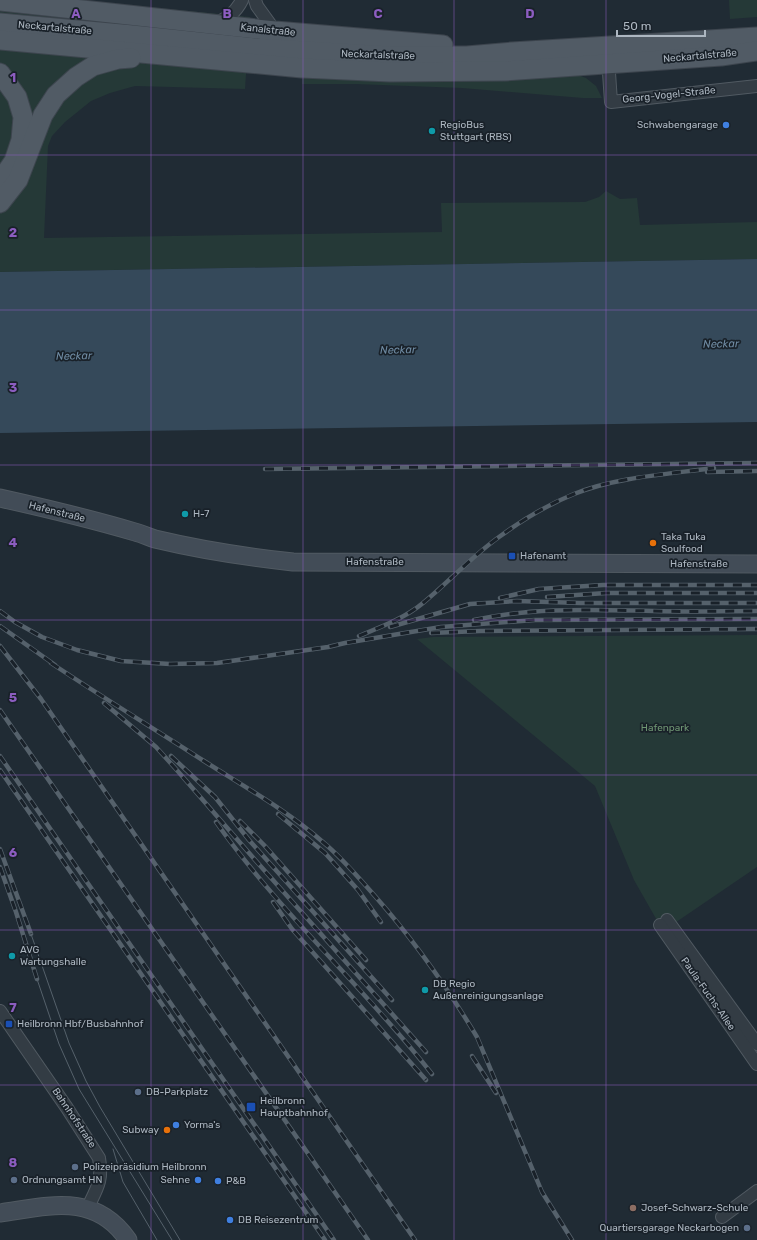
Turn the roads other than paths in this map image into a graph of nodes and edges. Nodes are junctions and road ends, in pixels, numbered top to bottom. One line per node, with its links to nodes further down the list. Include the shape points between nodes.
1 (242, 0): 5 (street, via 236,11 224,20)
2 (255, 0): 6 (street)
3 (0, 1): 5 (main road, Kanalstraße)
4 (0, 23): 10 (main road, Neckartalstraße, via 318,53 467,56)
5 (211, 24): 6 (main road, Kanalstraße)
6 (275, 31): 10 (main road, Kanalstraße)
7 (757, 37): 12 (main road, Neckartalstraße)
8 (0, 40): 11 (main road, Neckartalstraße)
9 (757, 51): 12 (main road, Neckartalstraße, via 721,56)
10 (512, 52): 12 (main road, Neckartalstraße)
11 (164, 54): 12 (main road, Neckartalstraße, via 302,68 390,72 505,71); 16 (main road, Neckartalstraße, via 118,59 92,66 56,95 43,115 18,180)
12 (608, 55): 14 (street, Georg-Vogel-Straße, via 611,102)
13 (0, 73): 15 (main road, via 17,97 23,117 21,140 14,161)
14 (757, 86)
15 (0, 181)
16 (0, 203)
17 (0, 498): 18 (main road, Hafenstraße, via 206,550 293,562)
18 (757, 564)
19 (664, 922): 21 (street, Paula-Fuchs-Allee)
20 (0, 1011): 24 (street, Bahnhofstraße, via 96,1152 100,1182)
21 (752, 1044): 22 (street, Paula-Fuchs-Allee)
22 (757, 1064)
23 (757, 1190): 26 (street)
24 (87, 1209): 25 (main road, via 61,1205); 27 (main road, via 113,1222)
25 (0, 1213)
26 (722, 1217)
27 (128, 1240)

